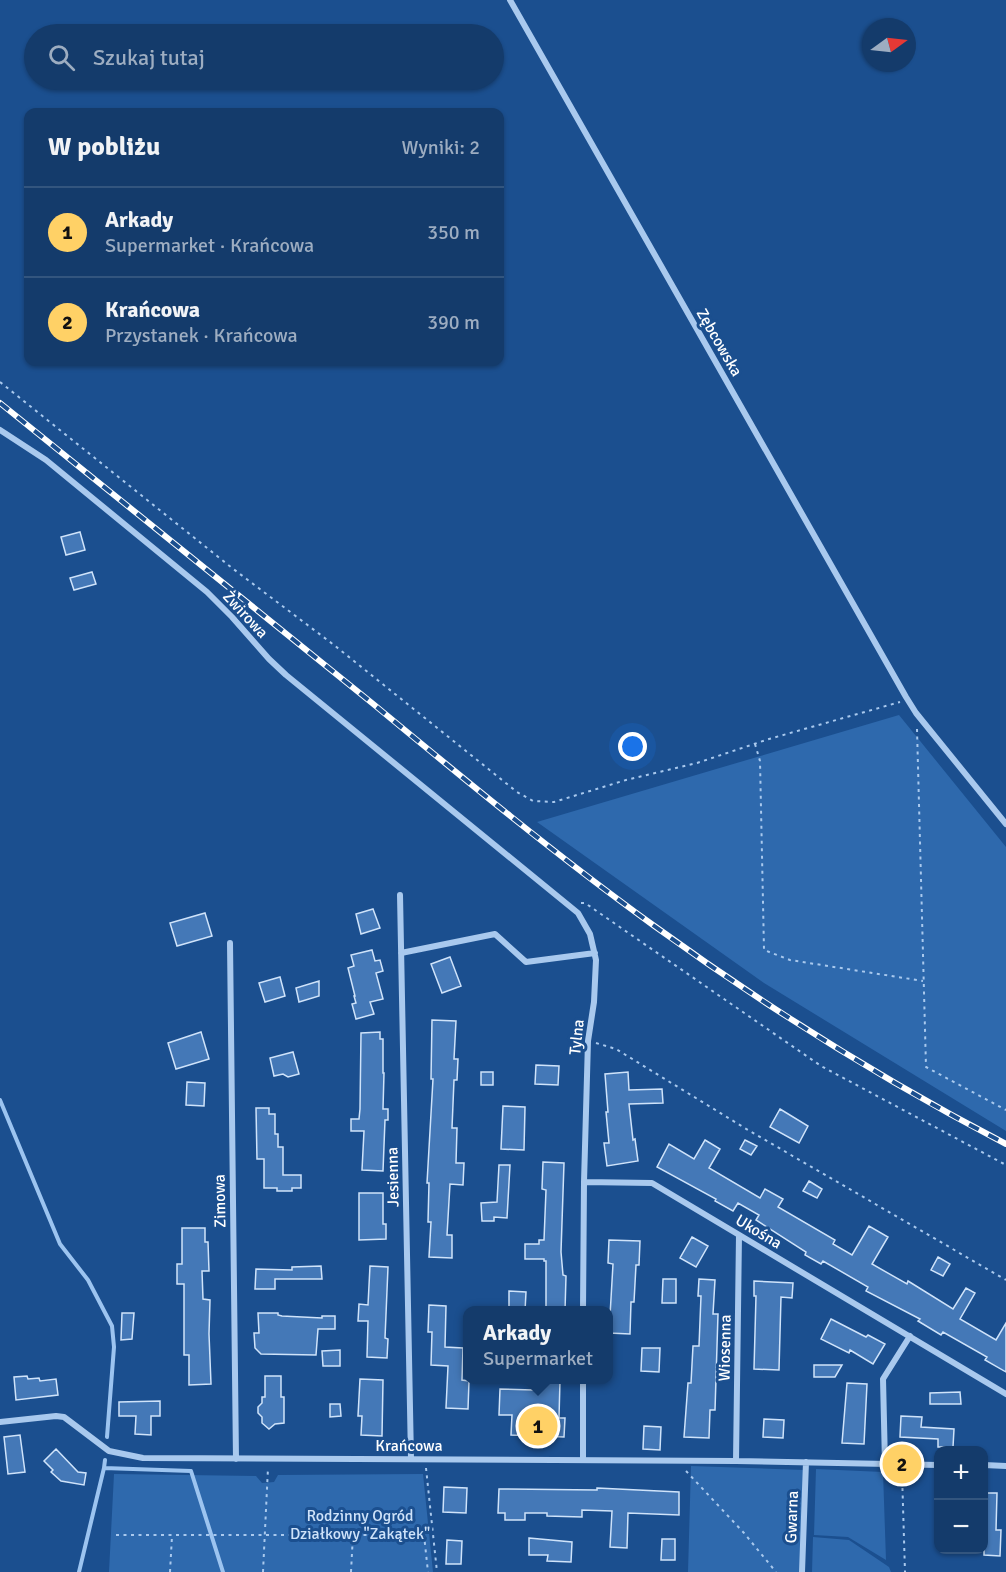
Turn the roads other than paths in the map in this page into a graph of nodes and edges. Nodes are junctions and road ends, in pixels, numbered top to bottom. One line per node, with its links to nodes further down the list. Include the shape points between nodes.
1 (510, 0): 4 (street, Zębcowska, via 907,699)
2 (0, 430): 3 (street, Żwirowa, via 46,460 207,592 286,675)
3 (467, 822): 8 (street, Tylna, via 578,913)
4 (1006, 824)
5 (400, 895): 7 (street, Jesienna)
6 (230, 943): 16 (street, Zimowa)
7 (401, 953): 8 (street, via 495,934 526,962); 17 (street, Jesienna)
8 (595, 953): 9 (street, Tylna)
9 (584, 1182): 10 (street, Ukośna, via 652,1183); 11 (street, Tylna)
10 (739, 1235): 12 (street, Ukośna); 19 (street, Wiosenna)
11 (583, 1306)
12 (910, 1336): 14 (street, Ukośna); 21 (street, via 883,1379)
13 (583, 1384): 18 (street)
14 (1006, 1394)
15 (0, 1422): 16 (street, Krańcowa, via 64,1417 109,1451 122,1455)
16 (236, 1459): 17 (street, Krańcowa)
17 (411, 1459): 18 (street, Krańcowa)
18 (583, 1460): 19 (street, Krańcowa)
19 (736, 1461): 20 (street, Krańcowa)
20 (806, 1462): 21 (street, Krańcowa); 25 (street, Gwarna)
21 (885, 1464): 22 (street, Krańcowa)
22 (934, 1465)
23 (988, 1465): 24 (street)
24 (1006, 1466)
25 (802, 1572)

